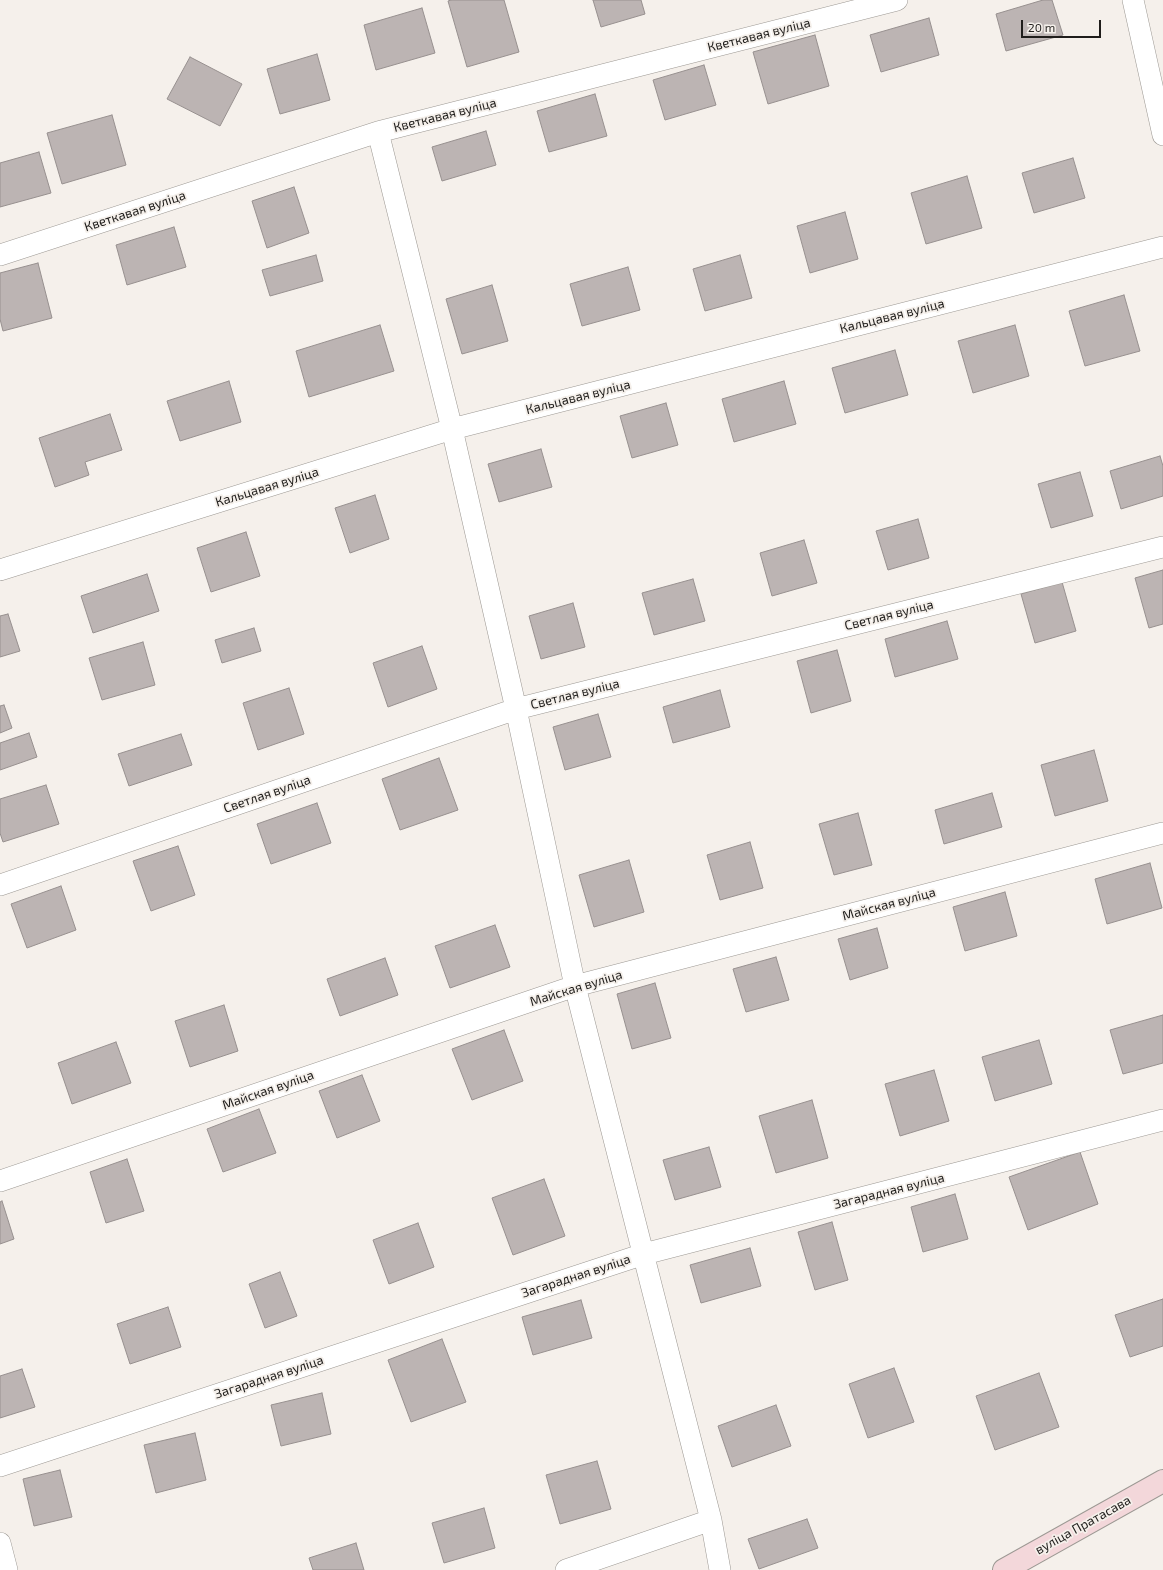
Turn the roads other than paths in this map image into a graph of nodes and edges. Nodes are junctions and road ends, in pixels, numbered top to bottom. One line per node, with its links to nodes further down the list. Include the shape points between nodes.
1 (897, 0): 3 (street, Кветкавая вуліца)
2 (1133, 0): 4 (street)
3 (378, 132): 6 (street, Кветкавая вуліца); 7 (street)
4 (1163, 135)
5 (1163, 247): 7 (street, Кальцавая вуліца)
6 (0, 255)
7 (452, 429): 9 (street, Кальцавая вуліца); 10 (street)
8 (1163, 546): 10 (street, Светлая вуліца)
9 (0, 570)
10 (516, 709): 12 (street, Светлая вуліца); 13 (street)
11 (1163, 833): 13 (street, Майская вуліца)
12 (0, 885)
13 (575, 986): 15 (street, Майская вуліца); 16 (street)
14 (1163, 1120): 16 (street, Загарадная вуліца)
15 (0, 1181)
16 (644, 1254): 17 (street, Загарадная вуліца); 19 (street)
17 (0, 1466)
18 (1163, 1480): 24 (main road, вуліца Пратасава)
19 (711, 1520): 22 (street); 23 (street)
20 (0, 1543): 21 (street)
21 (7, 1570)
22 (566, 1570)
23 (720, 1570)
24 (1004, 1570)

